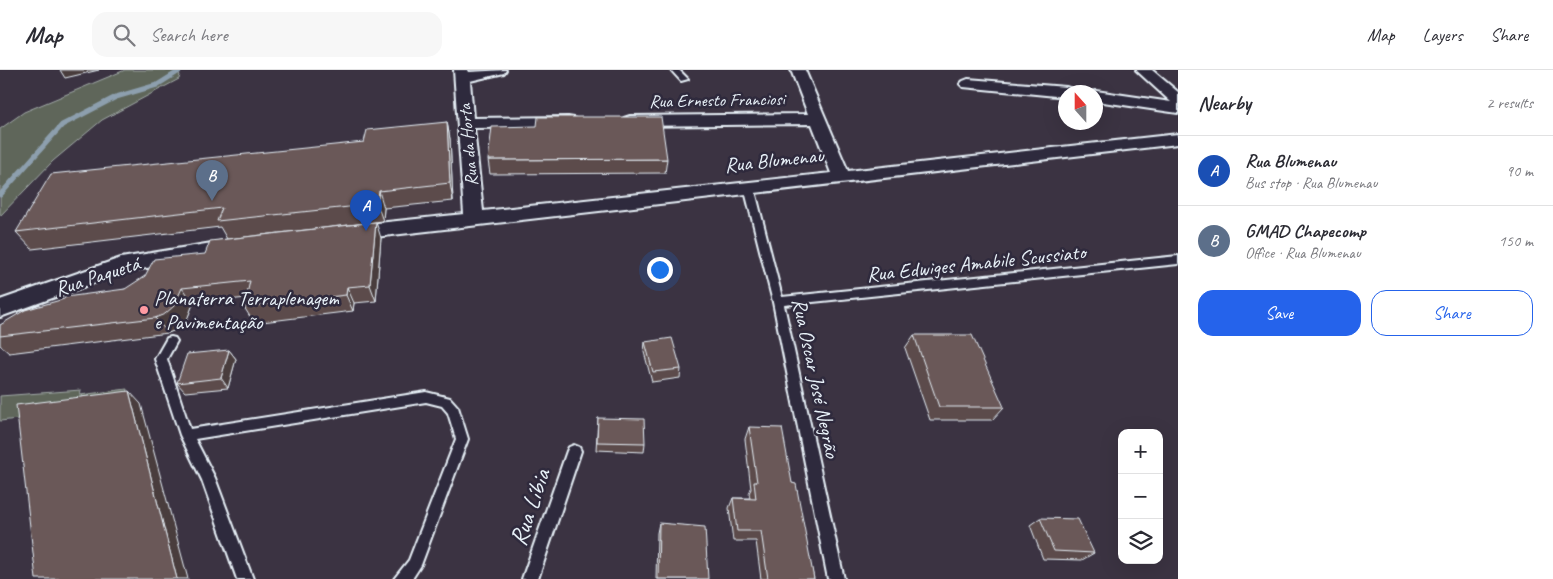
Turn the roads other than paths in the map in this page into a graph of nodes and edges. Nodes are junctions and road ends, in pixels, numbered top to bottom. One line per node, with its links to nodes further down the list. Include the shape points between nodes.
1 (499, 70): 5 (street)
2 (675, 70): 6 (lane)
3 (798, 70): 12 (street)
4 (1143, 70): 10 (street)
5 (461, 74): 15 (street, Rua da Horta)
6 (684, 79)
7 (968, 84): 8 (street)
8 (1058, 91)
9 (1103, 97): 11 (street)
10 (1178, 100)
11 (1178, 108)
12 (818, 119): 13 (street, Rua Ernesto Franciosi); 17 (street)
13 (613, 121)
14 (584, 122): 15 (street)
15 (467, 123): 19 (street, Rua da Horta)
16 (1178, 139): 17 (street, Rua Blumenau)
17 (842, 177): 18 (street, Rua Blumenau)
18 (748, 187): 19 (street, Rua Blumenau); 23 (lane, Rua Oscar José Negrão)
19 (474, 219): 20 (street, Rua Blumenau)
20 (327, 235)
21 (258, 243): 24 (street, Rua Paquetá, via 121,266)
22 (1178, 260): 23 (lane, Rua Edwiges Amabile Scussiato)
23 (778, 302): 31 (lane, Rua Oscar José Negrão)
24 (0, 310)
25 (170, 341): 26 (lane, via 160,359)
26 (186, 434): 28 (lane, via 208,478); 29 (lane, via 426,397 446,402 454,411 462,440 414,565)
27 (574, 451): 30 (lane, Rua Líbia)
28 (245, 579)
29 (402, 579)
30 (530, 579)
31 (836, 579)

